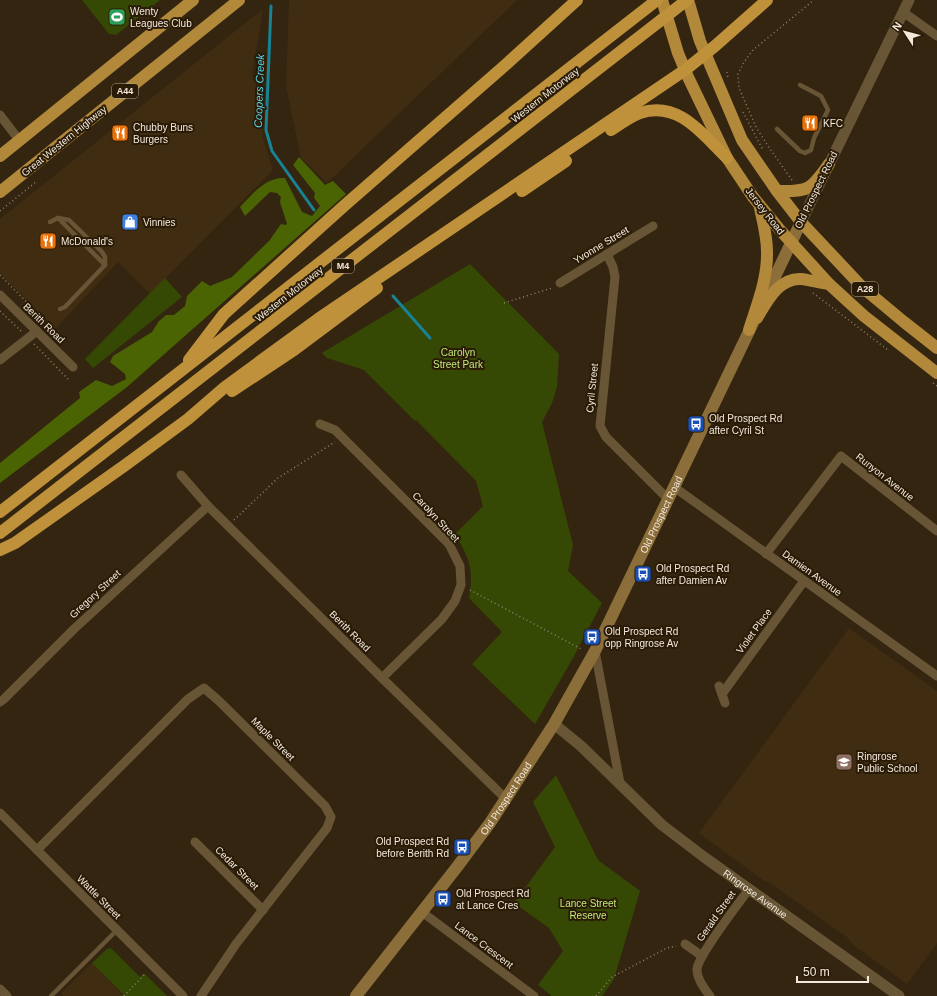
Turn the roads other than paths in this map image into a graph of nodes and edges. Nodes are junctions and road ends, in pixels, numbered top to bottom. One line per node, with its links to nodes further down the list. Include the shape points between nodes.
1 (193, 0): 9 (highway, A44)
2 (239, 0): 22 (highway, Great Western Highway / A44)
3 (576, 0): 39 (highway, via 224,314)
4 (657, 0): 39 (highway, Western Motorway / M4)
5 (662, 0): 13 (highway, Jersey Road / A28)
6 (688, 0): 12 (highway, Jersey Road / A28); 48 (highway, Western Motorway / M4)
7 (767, 0): 12 (highway)
8 (909, 0): 10 (street, Old Prospect Road)
9 (187, 4): 17 (highway, A44)
10 (903, 12): 11 (street); 20 (street, Old Prospect Road)
11 (937, 36)
12 (706, 54): 13 (highway); 21 (highway, Jersey Road / A28, via 742,140)
13 (685, 70): 19 (highway, Jersey Road / A28); 40 (highway, via 325,315 225,387)
14 (800, 85): 16 (lane, via 821,96 828,110 811,150 800,152)
15 (0, 115): 17 (street)
16 (777, 129)
17 (19, 140): 18 (highway, A44)
18 (0, 156)
19 (727, 158): 23 (highway, Jersey Road / A28); 40 (highway, via 693,124 679,114 653,110 636,115 378,287 267,368)
20 (829, 164): 21 (highway, via 819,180 806,190); 25 (street, Old Prospect Road)
21 (777, 191): 25 (highway, Jersey Road / A28)
22 (0, 192)
23 (760, 206): 27 (highway, Jersey Road / A28); 33 (highway, via 767,260 764,281)
24 (50, 222): 32 (lane, via 58,218 69,220 105,257 105,265)
25 (801, 222): 27 (main road, Old Prospect Road); 35 (highway, Jersey Road / A28, via 862,287)
26 (653, 226): 28 (street, Yvonne Street)
27 (791, 243): 30 (highway, Jersey Road / A28); 33 (main road, Old Prospect Road)
28 (606, 254): 29 (street, Yvonne Street); 44 (street, Cyril Street, via 614,267 615,277 600,426 606,437)
29 (560, 283)
30 (829, 284): 33 (highway, via 802,279 788,281 776,290); 38 (highway, Jersey Road / A28, via 864,316)
31 (0, 295): 34 (street, Berith Road)
32 (60, 309)
33 (749, 330): 43 (main road, Old Prospect Road)
34 (37, 331): 36 (street); 37 (street, Berith Road)
35 (937, 348)
36 (0, 360)
37 (73, 367)
38 (935, 368)
39 (178, 374): 46 (highway, Western Motorway / M4)
40 (188, 419): 49 (highway, via 70,505 15,543)
41 (320, 424): 54 (street, Carolyn Street, via 335,430 449,544 460,566 461,585 455,601 442,619)
42 (181, 475): 45 (street, Berith Road)
43 (674, 487): 44 (main road, Old Prospect Road); 50 (street, Damien Avenue)
44 (668, 499): 52 (main road, Old Prospect Road)
45 (208, 506): 54 (street, Berith Road); 55 (street, Gregory Street, via 74,629)
46 (0, 512)
47 (937, 531): 50 (street, Runyon Avenue, via 841,456)
48 (0, 533)
49 (0, 550)
50 (766, 554): 51 (street, Damien Avenue)
51 (804, 581): 53 (street, Damien Avenue); 56 (street, Violet Place, via 720,690)
52 (595, 651): 57 (main road, Old Prospect Road); 58 (street)
53 (937, 676)
54 (382, 678): 59 (street, Berith Road)
55 (0, 702)
56 (725, 703)
57 (554, 724): 58 (street, Ringrose Avenue); 59 (main road, Old Prospect Road)
58 (620, 784): 63 (street, Ringrose Avenue, via 662,825)
59 (506, 799): 65 (main road, Old Prospect Road, via 467,855)
60 (0, 813): 62 (street, Wattle Street)
61 (195, 842): 64 (street, Cedar Street)
62 (37, 850): 64 (street, Maple Street, via 188,699 204,688 325,806 331,817 327,828); 66 (street, Wattle Street)
63 (749, 889): 68 (street, Gerald Street); 78 (street, Ringrose Avenue)
64 (263, 910): 74 (street, Maple Street)
65 (422, 912): 70 (street, Lance Crescent); 75 (main road, Old Prospect Road)
66 (117, 930): 72 (lane); 73 (street, Wattle Street)
67 (685, 944): 68 (street, Gerald Street)
68 (702, 956): 77 (street, Gerald Street, via 697,969 700,983)
69 (0, 989): 71 (street)
70 (522, 992): 76 (street, Lance Crescent)
71 (7, 996)
72 (52, 996)
73 (183, 996)
74 (201, 996)
75 (356, 996)
76 (534, 996)
77 (710, 996)
78 (899, 996)

